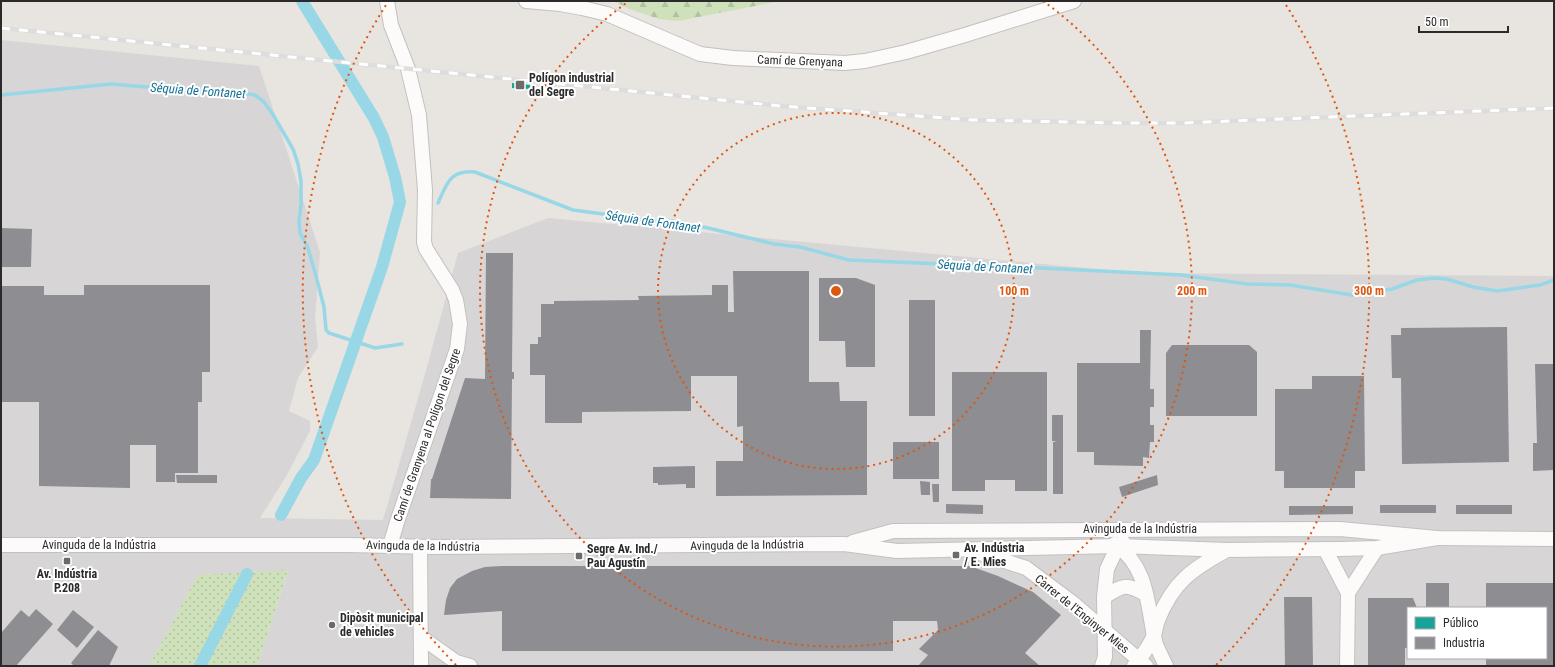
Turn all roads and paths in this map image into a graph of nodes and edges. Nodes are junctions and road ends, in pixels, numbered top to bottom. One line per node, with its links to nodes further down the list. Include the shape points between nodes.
1 (387, 1): 10 (street, Camí de Granyena al Polígon del Segre, via 391,25 408,69 419,115 425,190 424,242 452,290 460,324 457,349)
2 (526, 1): 3 (street, Camí de Grenyana, via 560,4 607,14 700,54 845,63 906,52)
3 (1074, 1)
4 (1139, 529): 5 (street, Avinguda de la Indústria); 6 (street, Avinguda de la Indústria, via 1340,529); 11 (street)
5 (1095, 530): 8 (street, Avinguda de la Indústria, via 893,531); 11 (street)
6 (1438, 538): 7 (street, Avinguda de la Indústria); 13 (street, Avinguda de la Indústria)
7 (1554, 539)
8 (844, 544): 12 (street, Avinguda de la Indústria); 15 (street, Avinguda de la Indústria, via 897,551)
9 (1, 545): 10 (street, Avinguda de la Indústria)
10 (390, 546): 12 (street, Avinguda de la Indústria)
11 (1118, 546): 15 (street, Avinguda de la Indústria); 16 (street, Avinguda de la Indústria); 18 (street, via 1133,560 1143,580); 19 (street, via 1106,569)
12 (420, 547): 21 (street)
13 (1377, 548): 14 (street, Avinguda de la Indústria); 17 (street)
14 (1325, 549): 16 (street, Avinguda de la Indústria); 17 (street)
15 (970, 550): 20 (street, Carrer de l'Enginyer Mies, via 1026,568)
16 (1227, 550): 22 (street, via 1201,564 1178,585 1164,606)
17 (1348, 593): 29 (street)
18 (1145, 594): 19 (street, via 1132,586 1118,588); 22 (street)
19 (1104, 597): 20 (street)
20 (1105, 630): 24 (street, Carrer de l'Enginyer Mies); 27 (street)
21 (421, 636): 23 (street); 25 (street)
22 (1154, 636): 24 (street); 28 (street)
23 (453, 664): 26 (street)
24 (1139, 664)
25 (421, 666)
26 (470, 666)
27 (1102, 666)
28 (1166, 666)
29 (1347, 666)

